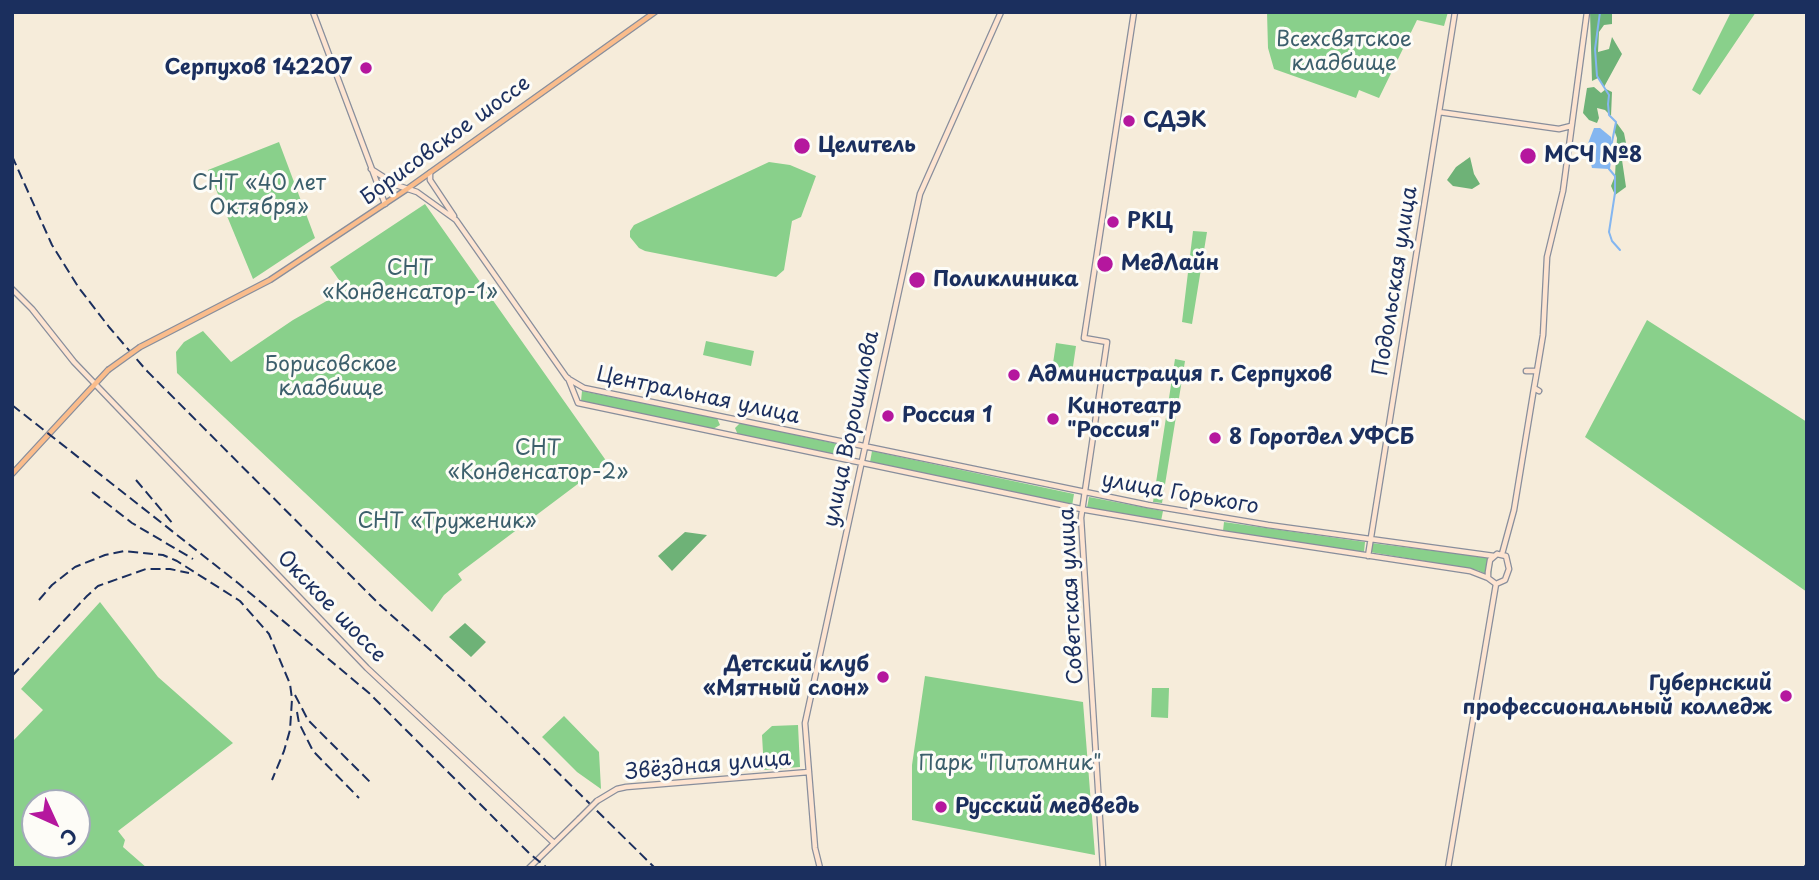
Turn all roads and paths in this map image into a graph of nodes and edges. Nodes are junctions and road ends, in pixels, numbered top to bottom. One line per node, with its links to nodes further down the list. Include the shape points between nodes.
1 (313, 12): 9 (street)
2 (655, 12): 10 (main road, Борисовское шоссе)
3 (1001, 12): 25 (street, улица Ворошилова, via 920,194)
4 (1134, 12): 28 (street, Советская улица, via 1084,338 1107,342)
5 (1455, 12): 7 (street, Подольская улица)
6 (1587, 12): 8 (street)
7 (1439, 112): 8 (street, via 1559,129); 30 (street, Подольская улица)
8 (1571, 126): 16 (street, via 1563,191 1547,257)
9 (371, 169): 11 (street, Центральная улица); 12 (street)
10 (430, 173): 11 (main road, Борисовское шоссе); 13 (street)
11 (407, 189): 12 (main road, Борисовское шоссе); 13 (street, Центральная улица)
12 (385, 204): 18 (main road, Борисовское шоссе, bridge, via 249,293 140,347)
13 (456, 220): 17 (street, Центральная улица)
14 (12, 289): 18 (street, Окское шоссе)
15 (1526, 371): 16 (street)
16 (1537, 371): 31 (street)
17 (567, 378): 19 (street, Центральная улица); 20 (street)
18 (94, 383): 27 (main road); 37 (street, Окское шоссе, via 367,668)
19 (584, 388): 20 (street); 21 (street, Центральная улица)
20 (574, 397): 23 (street, Центральная улица, via 578,402)
21 (720, 418): 22 (street, Центральная улица); 23 (street, via 722,425)
22 (737, 421): 24 (street); 25 (street, Центральная улица)
23 (715, 432): 24 (street, Центральная улица)
24 (734, 436): 26 (street, Центральная улица)
25 (863, 447): 26 (street, улица Ворошилова); 28 (street, улица Горького)
26 (860, 462): 29 (street, улица Горького); 36 (street, улица Ворошилова, via 805,723)
27 (12, 474)
28 (1084, 492): 29 (street, Советская улица); 30 (street, улица Горького)
29 (1082, 509): 32 (street, улица Горького); 40 (street, Советская улица)
30 (1370, 540): 32 (street, Подольская улица); 33 (street, улица Горького)
31 (1503, 554): 33 (street); 35 (street, via 1509,573)
32 (1368, 555): 34 (street, улица Горького, via 1470,570)
33 (1494, 556): 34 (street)
34 (1488, 578): 35 (street)
35 (1496, 584): 41 (street)
36 (808, 772): 37 (street, Звёздная улица, bridge, via 626,787 606,794); 39 (street, улица Ворошилова)
37 (554, 843): 38 (street)
38 (529, 868)
39 (820, 868)
40 (1103, 868)
41 (1448, 868)

